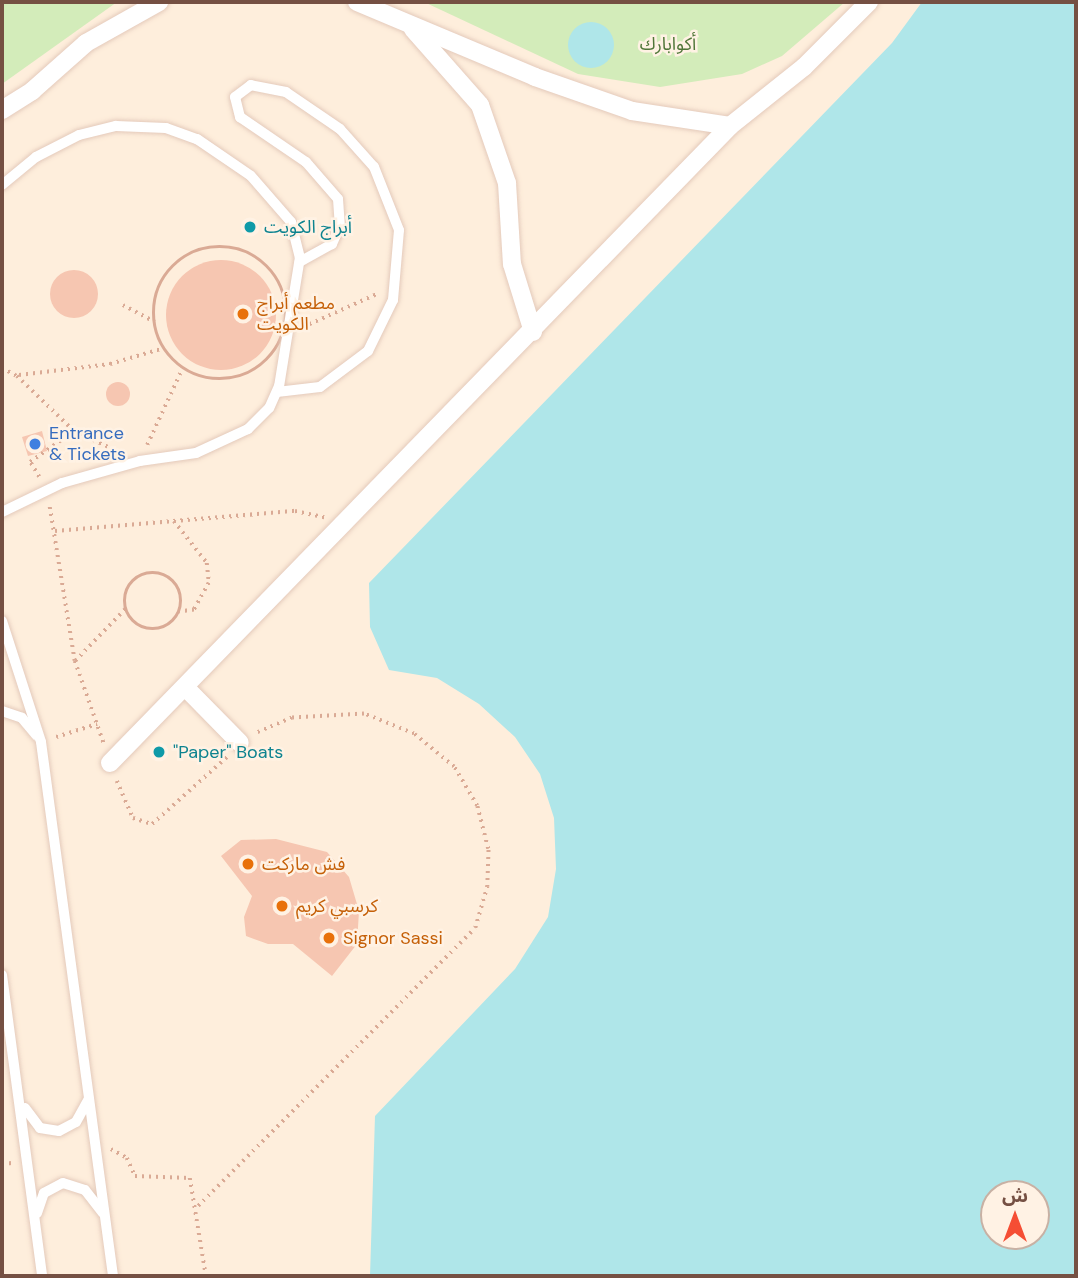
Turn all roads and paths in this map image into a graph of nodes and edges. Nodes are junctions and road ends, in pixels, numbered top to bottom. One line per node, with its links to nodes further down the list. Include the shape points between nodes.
1 (159, 2): 5 (street, via 86,43 32,91)
2 (357, 2): 4 (street)
3 (869, 2): 6 (street, via 804,67)
4 (410, 25): 6 (street, via 632,111 692,125); 12 (street, via 480,105 507,183 512,264)
5 (2, 110)
6 (730, 127): 12 (street)
7 (2, 186): 8 (lane, via 36,157 79,135 116,127 166,128 197,139 251,176 291,222)
8 (300, 262): 9 (lane, via 332,244 340,226 338,199 306,162 240,117 235,97 251,85 274,87 310,107 340,129 374,167 397,215); 13 (lane)
9 (397, 285): 13 (path); 18 (lane, via 383,326 350,369 308,391)
10 (123, 304): 11 (path)
11 (155, 322): 13 (path, via 161,283 173,267 189,255 228,247 256,258 277,279 286,307); 14 (path)
12 (533, 332): 24 (street)
13 (286, 335): 15 (path, via 272,354 240,376 220,379); 18 (lane)
14 (164, 348): 15 (path); 17 (path, via 110,364)
15 (183, 367): 20 (path)
16 (2, 368): 17 (path)
17 (17, 376): 19 (path)
18 (277, 392): 20 (lane, via 261,418 237,436 195,453)
19 (74, 431): 20 (path); 21 (path, via 30,462)
20 (140, 461): 21 (lane)
21 (46, 489): 22 (lane); 25 (path)
22 (2, 512)
23 (174, 521): 24 (path, via 295,511); 25 (path); 27 (path, via 206,563 209,583 194,610)
24 (346, 522): 30 (street)
25 (55, 531): 29 (path)
26 (126, 608): 27 (path, via 133,620 158,628); 27 (path, via 134,580 148,573 175,583); 29 (path)
27 (179, 612)
28 (2, 621): 33 (lane)
29 (75, 661): 32 (path)
30 (184, 687): 34 (street); 35 (street)
31 (2, 710): 33 (lane, via 22,718)
32 (97, 724): 33 (path); 35 (path)
33 (41, 742): 37 (lane)
34 (240, 743): 35 (path, via 152,824 133,818); 40 (path, via 292,718 364,714 414,734 454,768 477,806 488,849 487,887 475,928)
35 (110, 763)
36 (2, 975): 38 (lane)
37 (90, 1093): 38 (lane, via 81,1116 59,1131 34,1124); 39 (lane)
38 (20, 1099): 42 (lane)
39 (96, 1141): 40 (path, via 127,1158 135,1175 191,1178); 41 (lane)
40 (198, 1206): 45 (path)
41 (106, 1218): 42 (lane, via 85,1190 63,1183 41,1198); 44 (lane)
42 (36, 1228): 43 (lane)
43 (42, 1276)
44 (113, 1276)
45 (206, 1276)

